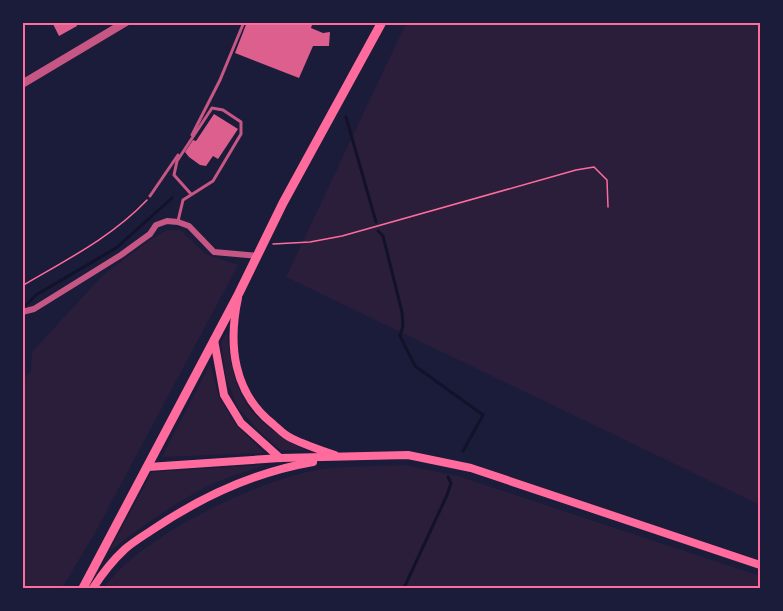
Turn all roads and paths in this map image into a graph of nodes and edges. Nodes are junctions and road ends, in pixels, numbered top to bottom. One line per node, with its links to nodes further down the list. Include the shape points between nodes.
1 (244, 22): 6 (lane, via 192,134)
2 (382, 22): 9 (main road)
3 (121, 24): 4 (street)
4 (22, 84)
5 (191, 194): 5 (lane, via 213,181 241,134 240,122 223,110 212,108 177,161 174,176); 8 (lane, via 183,200)
6 (150, 196): 11 (path, via 104,238)
7 (608, 207): 9 (path, via 607,180 594,167 342,236)
8 (178, 222): 10 (street, via 189,226 214,252); 13 (street, via 156,225 121,255 34,309)
9 (263, 245): 10 (main road)
10 (258, 256): 12 (main road)
11 (22, 286)
12 (239, 292): 14 (main road); 15 (main road, via 233,350 238,377 248,397 264,418 289,437)
13 (22, 312)
14 (213, 340): 16 (main road, via 224,395 241,423); 17 (main road)
15 (341, 457): 16 (main road); 18 (main road, via 408,455 471,468); 20 (main road, via 290,466 224,489 126,548)
16 (280, 458): 17 (main road)
17 (148, 467): 19 (main road)
18 (760, 565)
19 (82, 588)
20 (93, 588)

